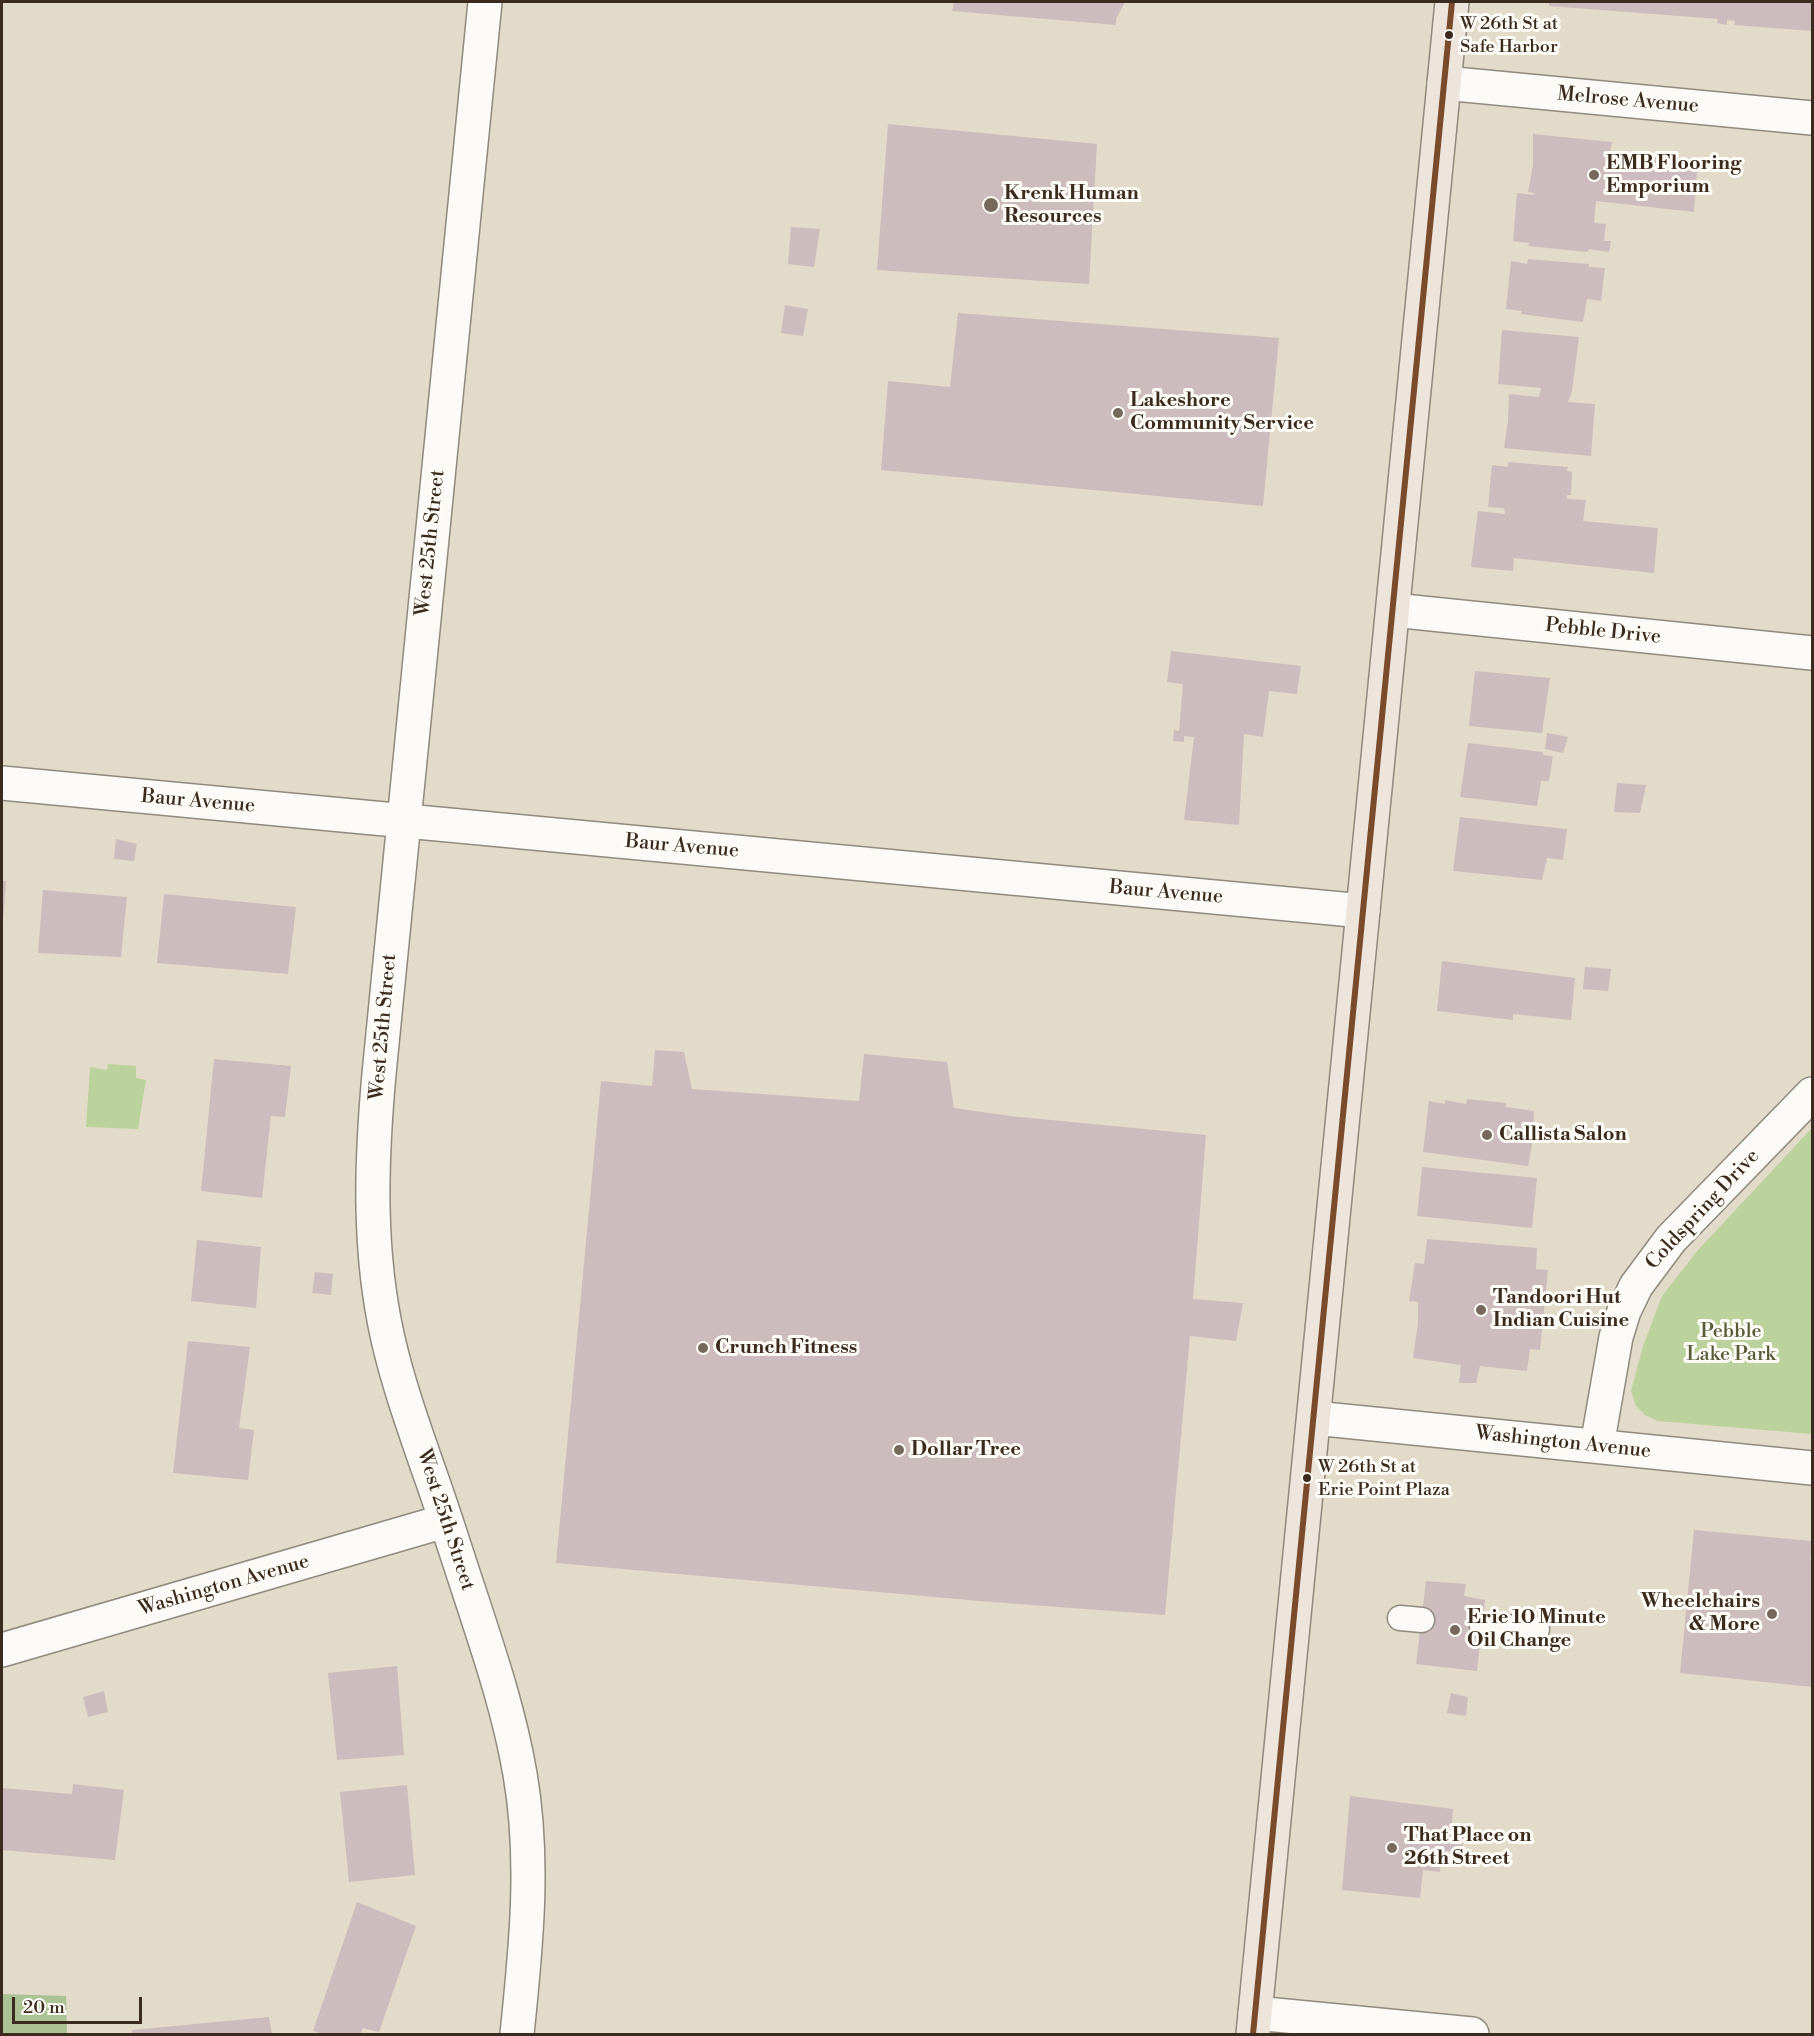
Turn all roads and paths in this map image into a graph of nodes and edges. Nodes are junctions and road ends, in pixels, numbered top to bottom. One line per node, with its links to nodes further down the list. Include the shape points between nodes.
1 (485, 2): 8 (street, West 25th Street)
2 (1452, 2): 3 (main road)
3 (1444, 83): 4 (street, Melrose Avenue); 5 (main road)
4 (1812, 118)
5 (1393, 610): 6 (street, Pebble Drive); 9 (main road)
6 (1812, 653)
7 (2, 783): 8 (street, Baur Avenue)
8 (404, 821): 9 (street, Baur Avenue); 14 (street, West 25th Street, via 377,1097 372,1225 388,1339)
9 (1363, 911): 11 (main road)
10 (1812, 1094): 12 (street, Coldspring Drive, via 1671,1239 1636,1286 1616,1337)
11 (1314, 1418): 12 (street, Washington Avenue); 18 (main road)
12 (1597, 1446): 13 (street, Washington Avenue)
13 (1812, 1468)
14 (446, 1521): 17 (street, Washington Avenue); 19 (street, West 25th Street, via 508,1718 528,1831 529,1892)
15 (1482, 1626): 16 (lane)
16 (1537, 1629)
17 (2, 1650)
18 (1254, 2024): 20 (street)
19 (517, 2034)
20 (1472, 2034)

